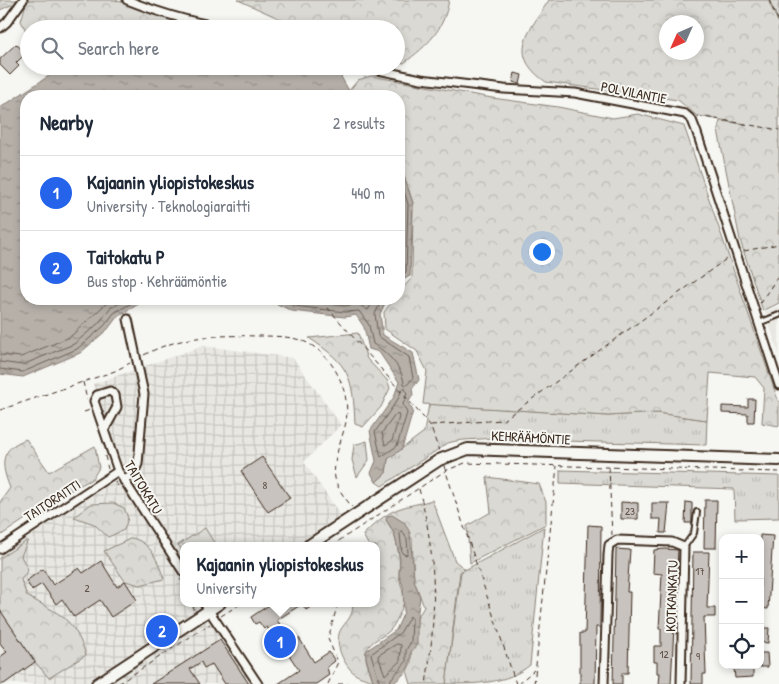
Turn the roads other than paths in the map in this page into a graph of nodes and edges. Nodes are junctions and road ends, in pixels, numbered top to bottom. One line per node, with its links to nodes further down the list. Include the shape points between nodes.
1 (23, 0): 4 (street)
2 (127, 0): 3 (street, via 151,10)
3 (193, 20)
4 (0, 28)
5 (402, 75): 8 (street, POLVILANTIE, via 495,88 575,93 684,114 692,120)
6 (779, 315): 8 (lane)
7 (128, 319): 13 (street, via 144,394 138,464 134,473)
8 (759, 323): 9 (street)
9 (779, 385)
10 (105, 429): 10 (street, TAITOKATU, via 94,401 97,395 110,391 115,394 117,407); 12 (street, TAITOKATU)
11 (779, 460): 15 (street, KEHRÄÄMÖNTIE, via 468,449 441,459)
12 (118, 471): 13 (street, TAITOKATU); 17 (street, TAITORAITTI)
13 (124, 481): 18 (street, TAITOKATU)
14 (697, 512): 16 (lane, via 694,533)
15 (316, 542)
16 (684, 547): 23 (street, KOTKANKATU, via 672,542 612,542 609,545); 24 (street, KOTKANKATU)
17 (0, 549)
18 (180, 567)
19 (206, 607): 21 (street)
20 (208, 607): 22 (street)
21 (97, 684)
22 (258, 684)
23 (604, 684)
24 (681, 684)

